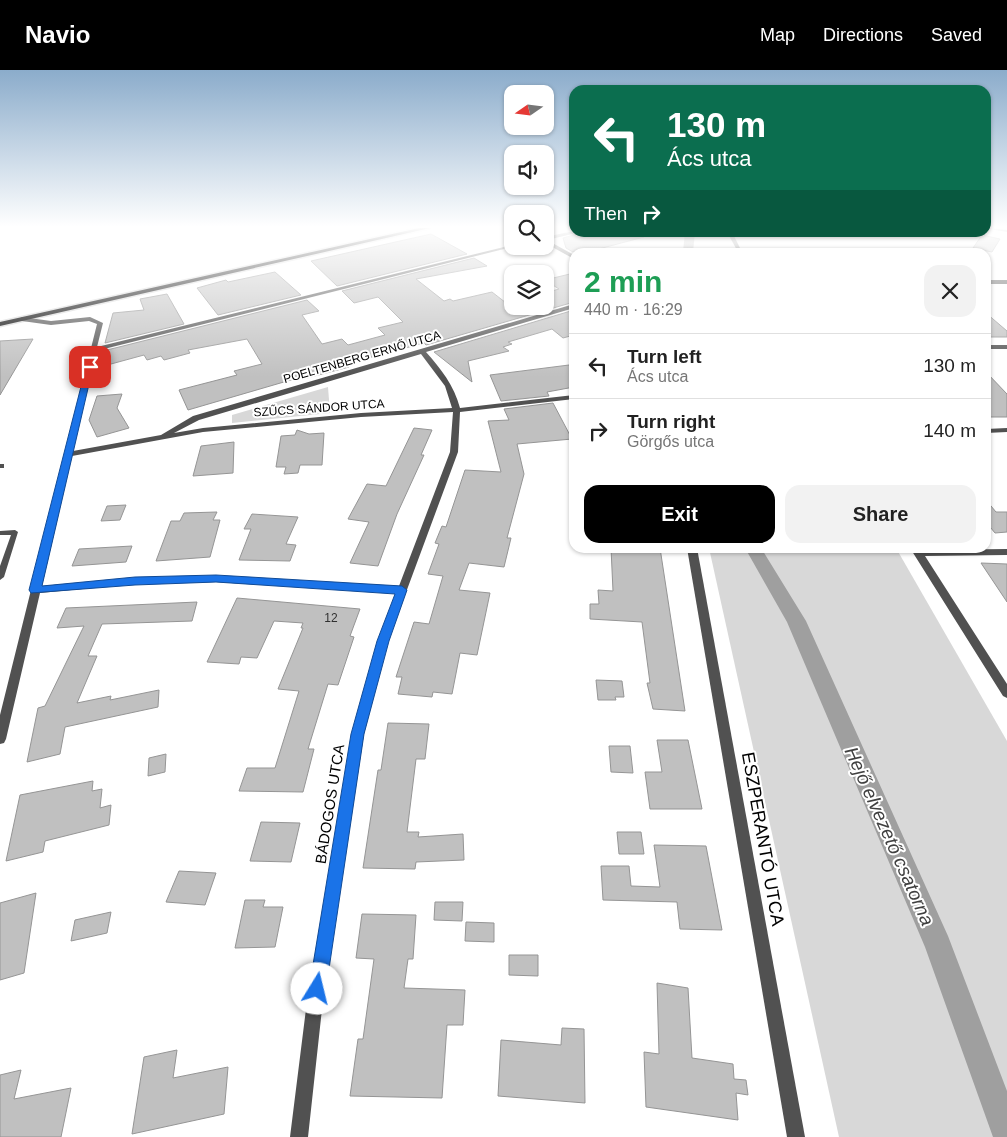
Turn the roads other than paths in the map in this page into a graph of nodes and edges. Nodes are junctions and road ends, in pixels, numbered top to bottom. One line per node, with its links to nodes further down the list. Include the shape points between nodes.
1 (206, 278): 6 (main road)
2 (386, 278): 10 (street)
3 (991, 282): 4 (street)
4 (1007, 282)
5 (569, 307): 11 (street, POELTENBERG ERNŐ UTCA)
6 (22, 319): 7 (main road); 10 (street, via 52,323 90,319 100,323)
7 (2, 323)
8 (991, 347): 9 (street)
9 (1007, 347)
10 (94, 350): 17 (street)
11 (422, 351): 13 (street, BÁDOGOS UTCA, via 443,374 452,390); 16 (street, POELTENBERG ERNŐ UTCA, via 196,418)
12 (569, 398): 13 (street, SZŰCS SÁNDOR UTCA)
13 (457, 410): 16 (street, SZŰCS SÁNDOR UTCA, via 243,425); 25 (street, BÁDOGOS UTCA, via 454,452)
14 (1007, 430): 15 (street)
15 (991, 431)
16 (160, 438): 17 (street, SZŰCS SÁNDOR UTCA)
17 (67, 455): 24 (street)
18 (0, 533): 23 (lane, via 15,532)
19 (991, 552): 20 (street)
20 (1007, 552)
21 (693, 553): 29 (street, ESZPERANTÓ UTCA)
22 (919, 553): 26 (street)
23 (0, 577)
24 (35, 590): 25 (street, via 216,578); 27 (street)
25 (402, 590): 28 (street, BÁDOGOS UTCA, via 383,641 358,734 314,1009)
26 (1007, 693)
27 (0, 739)
28 (299, 1137)
29 (796, 1137)

